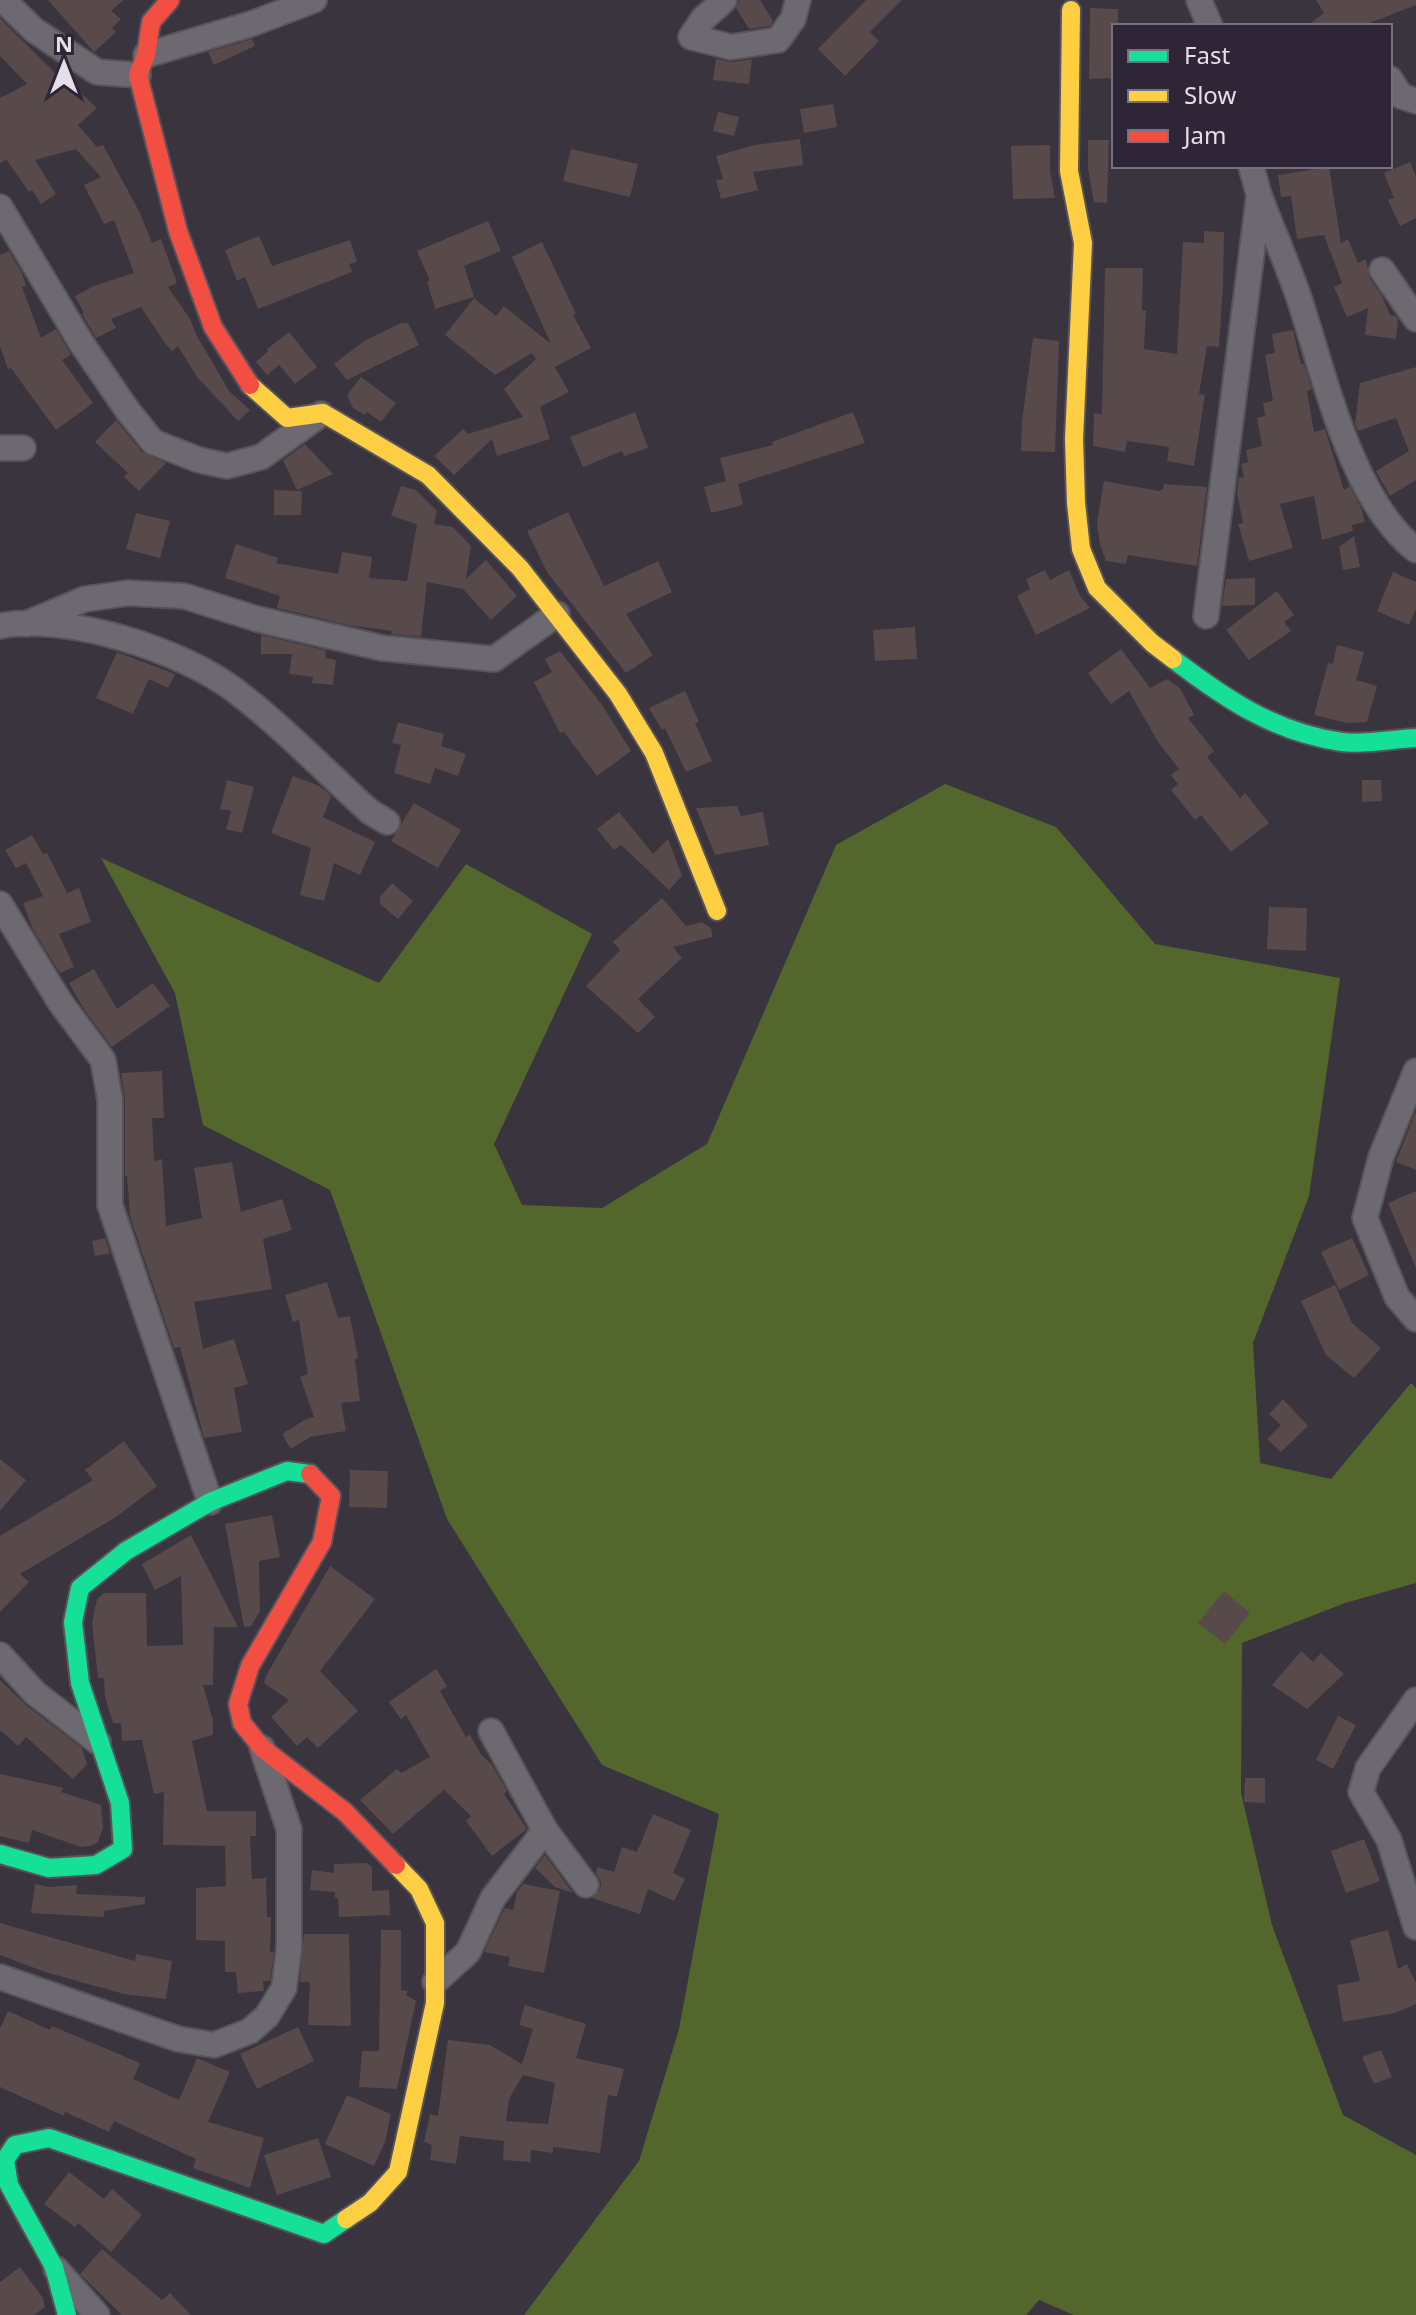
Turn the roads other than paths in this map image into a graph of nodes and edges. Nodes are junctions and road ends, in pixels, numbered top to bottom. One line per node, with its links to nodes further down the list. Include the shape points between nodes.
1 (3, 0): 11 (street, via 34,30 97,72 108,75)
2 (140, 0): 9 (street)
3 (170, 0): 9 (street)
4 (314, 0): 11 (street)
5 (724, 0): 6 (street, via 691,37 731,47 778,40 793,19)
6 (798, 0)
7 (1199, 0): 10 (street)
8 (1071, 10): 25 (street, via 1069,171 1083,243 1075,490 1081,549 1097,588 1152,643 1225,699 1276,725 1344,742)
9 (151, 22): 11 (street)
10 (1209, 24)
11 (142, 65): 19 (street, via 178,231 213,327 245,381 287,418)
12 (1392, 82): 13 (street, via 1401,96)
13 (1416, 101)
14 (1252, 168): 15 (street)
15 (1259, 195): 20 (street, via 1334,413 1368,487 1398,537); 22 (street)
16 (0, 207): 19 (street, via 82,344 153,442 227,466 261,457)
17 (1382, 270): 18 (street)
18 (1416, 319)
19 (323, 413): 21 (street, via 428,475 520,568)
20 (1416, 550)
21 (557, 614): 23 (street, via 494,659 382,648 184,596 128,593 85,599); 28 (street, via 618,694 654,753)
22 (1206, 616)
23 (26, 624): 24 (street); 26 (street, via 116,636 190,663 236,691)
24 (0, 626)
25 (1416, 738)
26 (387, 822)
27 (0, 904): 31 (street, via 103,1060 110,1100 110,1205)
28 (717, 911)
29 (1416, 1071): 30 (street, via 1381,1157 1365,1218 1397,1297)
30 (1416, 1319)
31 (210, 1502): 35 (street, via 126,1551 80,1588 73,1622 80,1683); 36 (street, via 287,1471 312,1474 331,1496 322,1542 250,1666 238,1704 242,1723)
32 (0, 1655): 35 (street, via 35,1693)
33 (1416, 1700): 40 (street, via 1368,1768 1361,1792 1389,1840)
34 (491, 1731): 37 (street)
35 (98, 1742): 38 (street, via 120,1803 123,1849 96,1865 49,1868)
36 (262, 1748): 41 (street, via 289,1829 289,1949 279,2001 250,2031 214,2045 178,2039); 42 (street, via 345,1812 419,1889 435,1923)
37 (545, 1830): 39 (street); 42 (street, via 493,1898 468,1952)
38 (0, 1854)
39 (586, 1885)
40 (1416, 1927)
41 (0, 1977)
42 (435, 1982): 43 (street, via 435,2003 398,2172 370,2203 324,2234 49,2138)
43 (5, 2150): 44 (street, via 9,2185)
44 (54, 2267): 45 (street); 46 (street)
45 (67, 2315)
46 (97, 2315)

